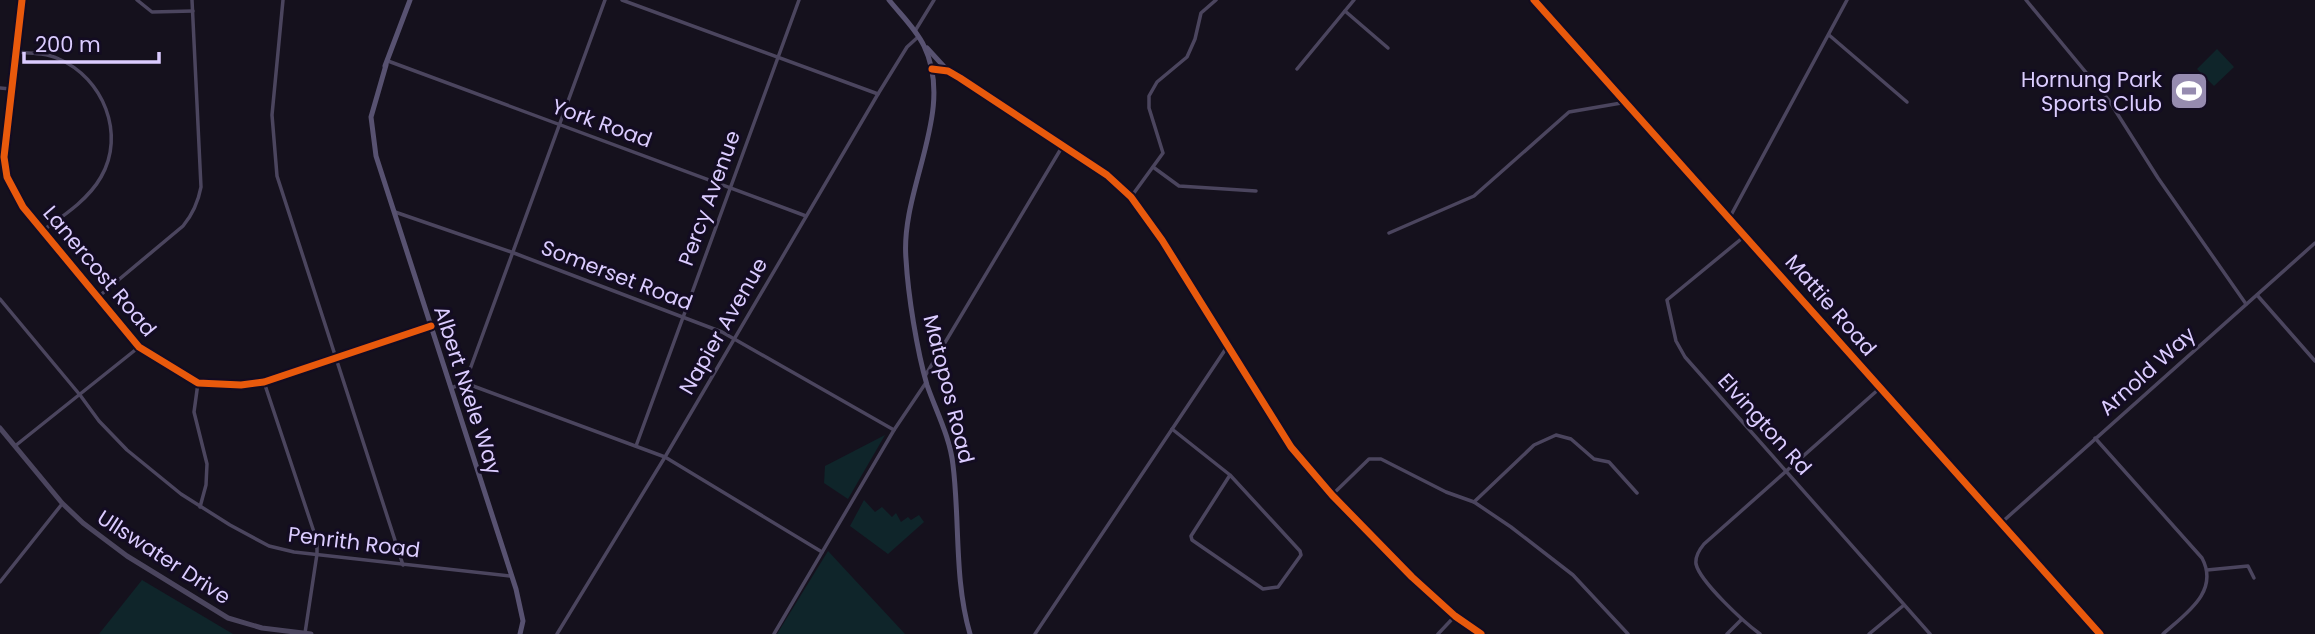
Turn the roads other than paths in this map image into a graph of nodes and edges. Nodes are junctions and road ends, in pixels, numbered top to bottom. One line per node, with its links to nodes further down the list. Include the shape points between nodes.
1 (22, 0): 22 (street, Lanercost Road)
2 (137, 0): 16 (street, via 152,12)
3 (192, 0): 16 (street)
4 (283, 0): 56 (street, via 272,115 277,176)
5 (410, 0): 24 (main road, Albert Nxele Way)
6 (605, 0): 33 (street)
7 (622, 0): 23 (street)
8 (799, 0): 23 (street, Percy Avenue)
9 (889, 0): 18 (main road, Matopos Road)
10 (934, 0): 18 (street, Napier Avenue)
11 (1216, 0): 35 (street, via 1201,13 1187,57 1157,82 1149,96 1163,148)
12 (1354, 0): 17 (street)
13 (1534, 0): 31 (street, Mattie Road)
14 (1847, 0): 19 (street)
15 (2026, 0): 50 (street, via 2108,99)
16 (193, 11): 48 (street, via 198,201 183,226)
17 (1345, 11): 21 (street); 26 (street)
18 (917, 34): 20 (main road, Matopos Road); 30 (street, Napier Avenue)
19 (1829, 35): 32 (street); 41 (street)
20 (924, 45): 25 (main road, Matopos Road); 27 (main road)
21 (1388, 48)
22 (16, 52): 29 (street, Lanercost Road); 42 (street, via 49,56 77,69 99,94 111,130 101,177 80,201)
23 (777, 59): 30 (street); 36 (street, Percy Avenue)
24 (387, 63): 33 (street, York Road); 39 (main road, Albert Nxele Way, via 368,128)
25 (932, 69): 27 (street); 58 (main road, Matopos Road, via 933,112 905,232)
26 (1297, 69)
27 (948, 71): 34 (street)
28 (0, 88): 29 (street)
29 (11, 89): 42 (street, Lanercost Road, via 6,177)
30 (878, 94): 40 (street, Napier Avenue)
31 (1627, 102): 41 (street, Mattie Road); 43 (street, via 1569,112 1474,195)
32 (1907, 102)
33 (559, 124): 36 (street, York Road); 46 (street)
34 (1062, 147): 38 (street, via 1107,175); 58 (street)
35 (1153, 167): 37 (street, via 1179,186); 38 (street)
36 (730, 187): 40 (street, York Road); 51 (street, Percy Avenue)
37 (1256, 191)
38 (1131, 197): 55 (street)
39 (393, 211): 46 (street, Somerset Road); 52 (main road, Albert Nxele Way)
40 (806, 216): 53 (street, Napier Avenue)
41 (1730, 217): 44 (street, Mattie Road)
42 (41, 231): 48 (street, Lanercost Road)
43 (1389, 233)
44 (1746, 235): 63 (street, Mattie Road); 74 (street, Elvington Rd, via 1667,300 1676,341 1685,357)
45 (2315, 243): 47 (street, Arnold Way)
46 (514, 253): 51 (street, Somerset Road); 61 (street)
47 (2257, 295): 50 (street, Arnold Way); 57 (street)
48 (97, 297): 54 (street, Lanercost Road)
49 (0, 299): 64 (street, Penrith Road)
50 (2246, 304): 69 (street, Arnold Way)
51 (683, 316): 53 (street, Somerset Road); 72 (street, Percy Avenue)
52 (430, 326): 56 (street, Lanercost Road); 62 (main road, Albert Nxele Way)
53 (734, 340): 67 (street, Somerset Road); 73 (street, Napier Avenue)
54 (139, 347): 60 (street, Lanercost Road); 64 (street)
55 (1227, 347): 66 (street); 77 (street, via 1291,447)
56 (336, 357): 59 (street, Lanercost Road); 84 (street)
57 (2315, 361)
58 (926, 379): 67 (street); 97 (main road, Matopos Road, via 953,462 960,579)
59 (264, 382): 60 (street, Lanercost Road); 83 (street, via 317,541)
60 (198, 383): 80 (street, via 194,412 207,464)
61 (465, 383): 62 (street); 72 (street)
62 (452, 388): 86 (main road, Albert Nxele Way)
63 (1881, 388): 74 (street); 81 (street, Mattie Road)
64 (80, 395): 71 (street); 80 (street, Penrith Road, via 127,450)
65 (0, 428): 68 (street, Ullswater Drive)
66 (1172, 429): 75 (street); 98 (street)
67 (894, 430): 82 (street)
68 (6, 435): 70 (street); 71 (street, Ullswater Drive)
69 (2095, 438): 81 (street, Arnold Way); 85 (street, via 2203,558)
70 (0, 440)
71 (15, 446): 79 (street, Ullswater Drive)
72 (636, 446): 73 (street)
73 (664, 457): 82 (street); 95 (street, Napier Avenue)
74 (1788, 471): 89 (street, Elvington Rd); 91 (street, via 1704,544 1696,557 1700,573)
75 (1230, 475): 75 (street, via 1300,551 1278,587 1263,589 1192,540)
76 (1637, 494): 78 (street, via 1608,462 1594,459 1571,439 1556,435 1534,445)
77 (1332, 495): 78 (street, via 1374,457); 90 (street)
78 (1474, 502): 101 (street, via 1573,575)
79 (62, 503): 88 (street); 92 (street, Ullswater Drive, via 106,541 228,618)
80 (200, 506): 83 (street, Penrith Road, via 269,546)
81 (2001, 523): 106 (street, Mattie Road)
82 (822, 552): 96 (street)
83 (317, 554): 84 (street, Penrith Road); 92 (street)
84 (402, 565): 86 (street, Penrith Road)
85 (2207, 570): 87 (street, via 2248,566); 107 (street, via 2200,600)
86 (511, 576): 94 (main road, Albert Nxele Way, via 521,611)
87 (2254, 578)
88 (0, 582)
89 (1904, 605): 104 (street); 105 (street, Elvington Rd)
90 (1455, 615): 99 (street); 100 (street)
91 (1741, 620): 102 (street); 103 (street)
92 (305, 633): 93 (street, Ullswater Drive)
93 (311, 634)
94 (520, 634)
95 (557, 634)
96 (774, 634)
97 (970, 634)
98 (1035, 634)
99 (1438, 634)
100 (1481, 634)
101 (1628, 634)
102 (1727, 634)
103 (1760, 634)
104 (1869, 634)
105 (1930, 634)
106 (2100, 634)
107 (2163, 634)

